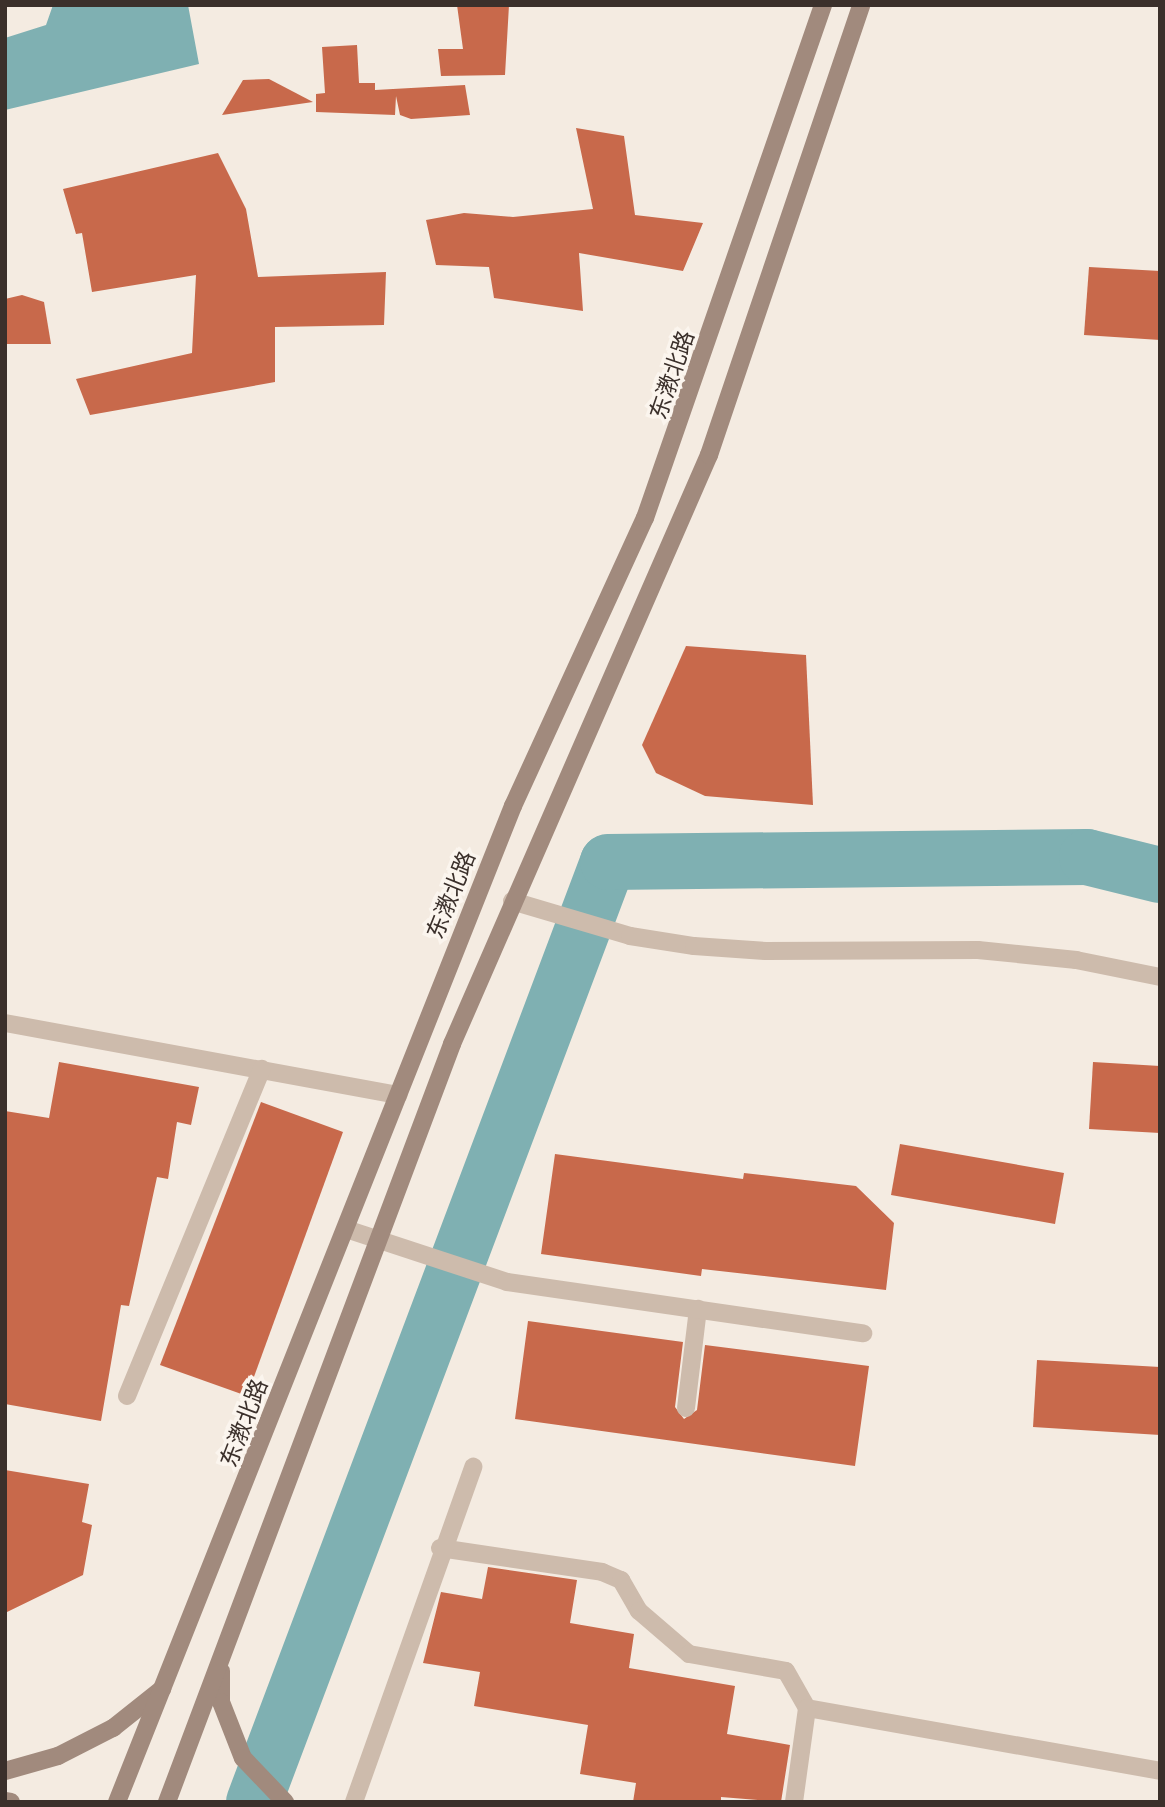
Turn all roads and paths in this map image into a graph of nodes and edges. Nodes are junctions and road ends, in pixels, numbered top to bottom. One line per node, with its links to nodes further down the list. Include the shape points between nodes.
1 (822, 5): 7 (main road, 东漖北路, via 649,507 513,806)
2 (861, 5): 3 (main road, via 689,507)
3 (512, 901): 4 (street, via 630,936 766,951 978,950 1076,960); 9 (main road)
4 (1160, 977)
5 (5, 1023): 6 (street)
6 (262, 1069): 7 (street); 12 (street)
7 (398, 1095): 8 (main road, 东漖北路)
8 (346, 1229): 9 (street); 17 (main road, 东漖北路)
9 (379, 1238): 10 (street, via 507,1282); 16 (main road)
10 (698, 1309): 11 (street); 13 (street)
11 (863, 1333)
12 (127, 1396)
13 (686, 1408)
14 (473, 1467): 15 (street)
15 (440, 1548): 18 (street, via 602,1572 621,1580 639,1611 689,1654 786,1671); 26 (street)
16 (221, 1657): 24 (main road); 25 (main road, via 221,1702 243,1758)
17 (165, 1687): 19 (main road, via 113,1728 58,1755); 23 (main road, 东漖北路)
18 (807, 1708): 20 (street); 27 (street)
19 (5, 1771)
20 (1160, 1771)
21 (5, 1801): 22 (main road)
22 (11, 1802)
23 (117, 1802)
24 (167, 1802)
25 (285, 1802)
26 (354, 1802)
27 (794, 1802)

